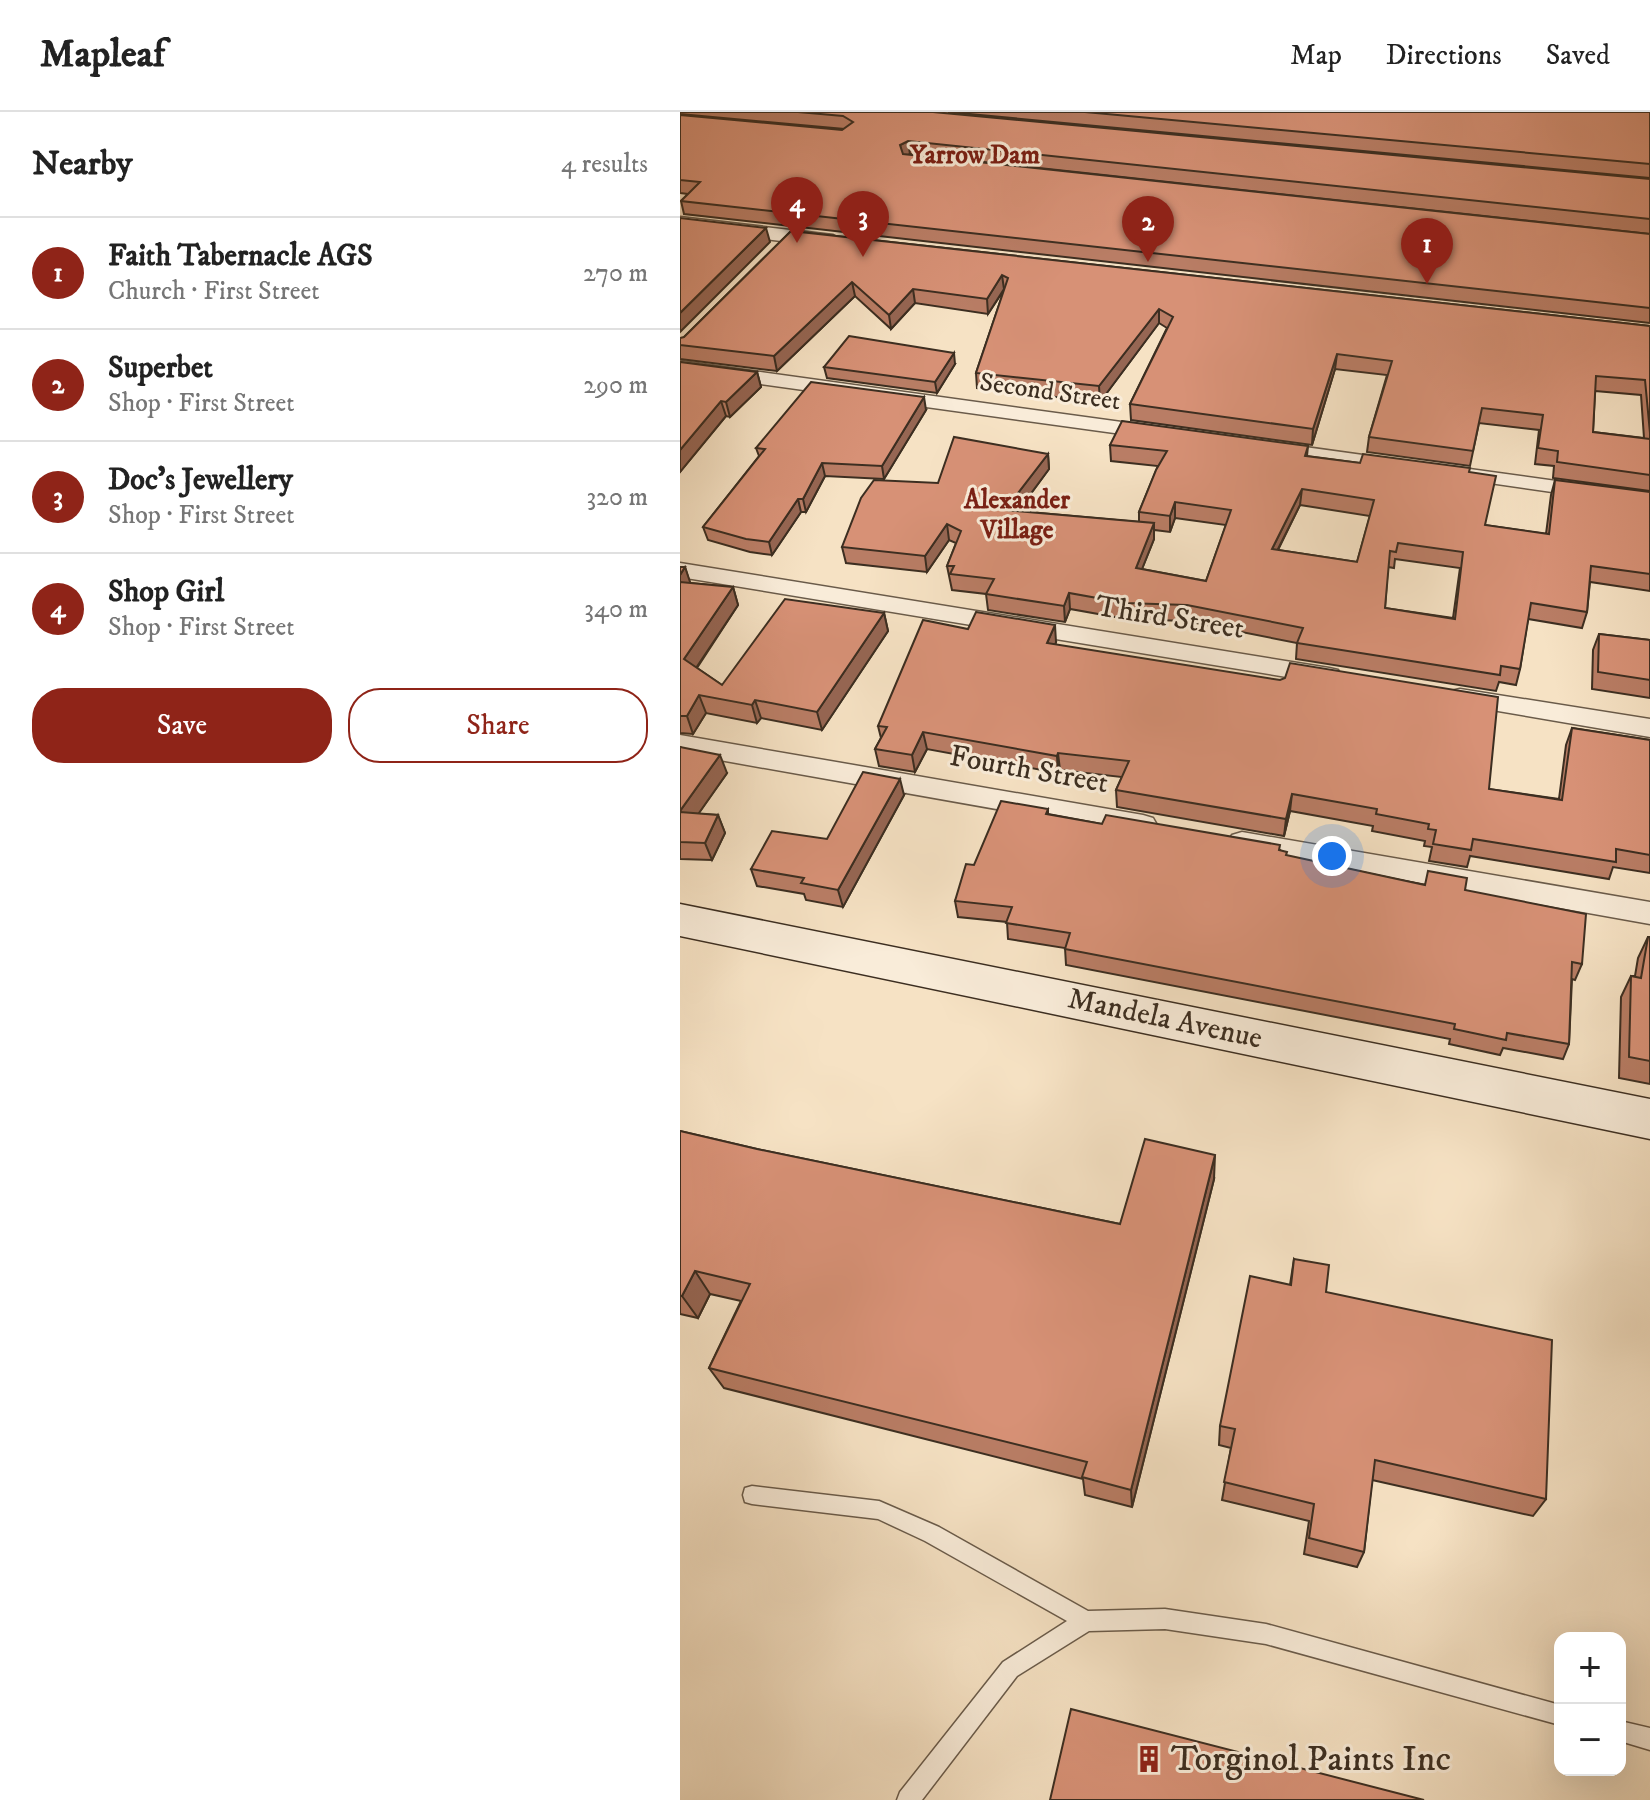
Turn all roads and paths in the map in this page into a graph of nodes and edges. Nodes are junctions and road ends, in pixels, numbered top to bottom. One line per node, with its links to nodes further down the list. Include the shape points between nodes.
1 (680, 223): 2 (street)
2 (789, 236): 3 (street); 4 (street)
3 (852, 243)
4 (767, 258)
5 (680, 367): 6 (street, Second Street)
6 (1181, 436)
7 (1243, 444): 8 (street)
8 (1650, 500)
9 (680, 570): 10 (street, Third Street)
10 (1353, 680)
11 (1431, 693): 12 (street)
12 (1650, 728)
13 (680, 744): 14 (street, Fourth Street)
14 (1165, 829)
15 (1212, 837): 16 (street)
16 (1650, 913)
17 (680, 920): 18 (main road, Mandela Avenue)
18 (1650, 1119)
19 (752, 1495): 20 (lane, via 879,1510)
20 (1086, 1621): 21 (lane, via 1165,1619 1266,1634); 24 (lane, via 1010,1669)
21 (1554, 1713)
22 (1626, 1733): 23 (lane)
23 (1650, 1739)
24 (908, 1800)

